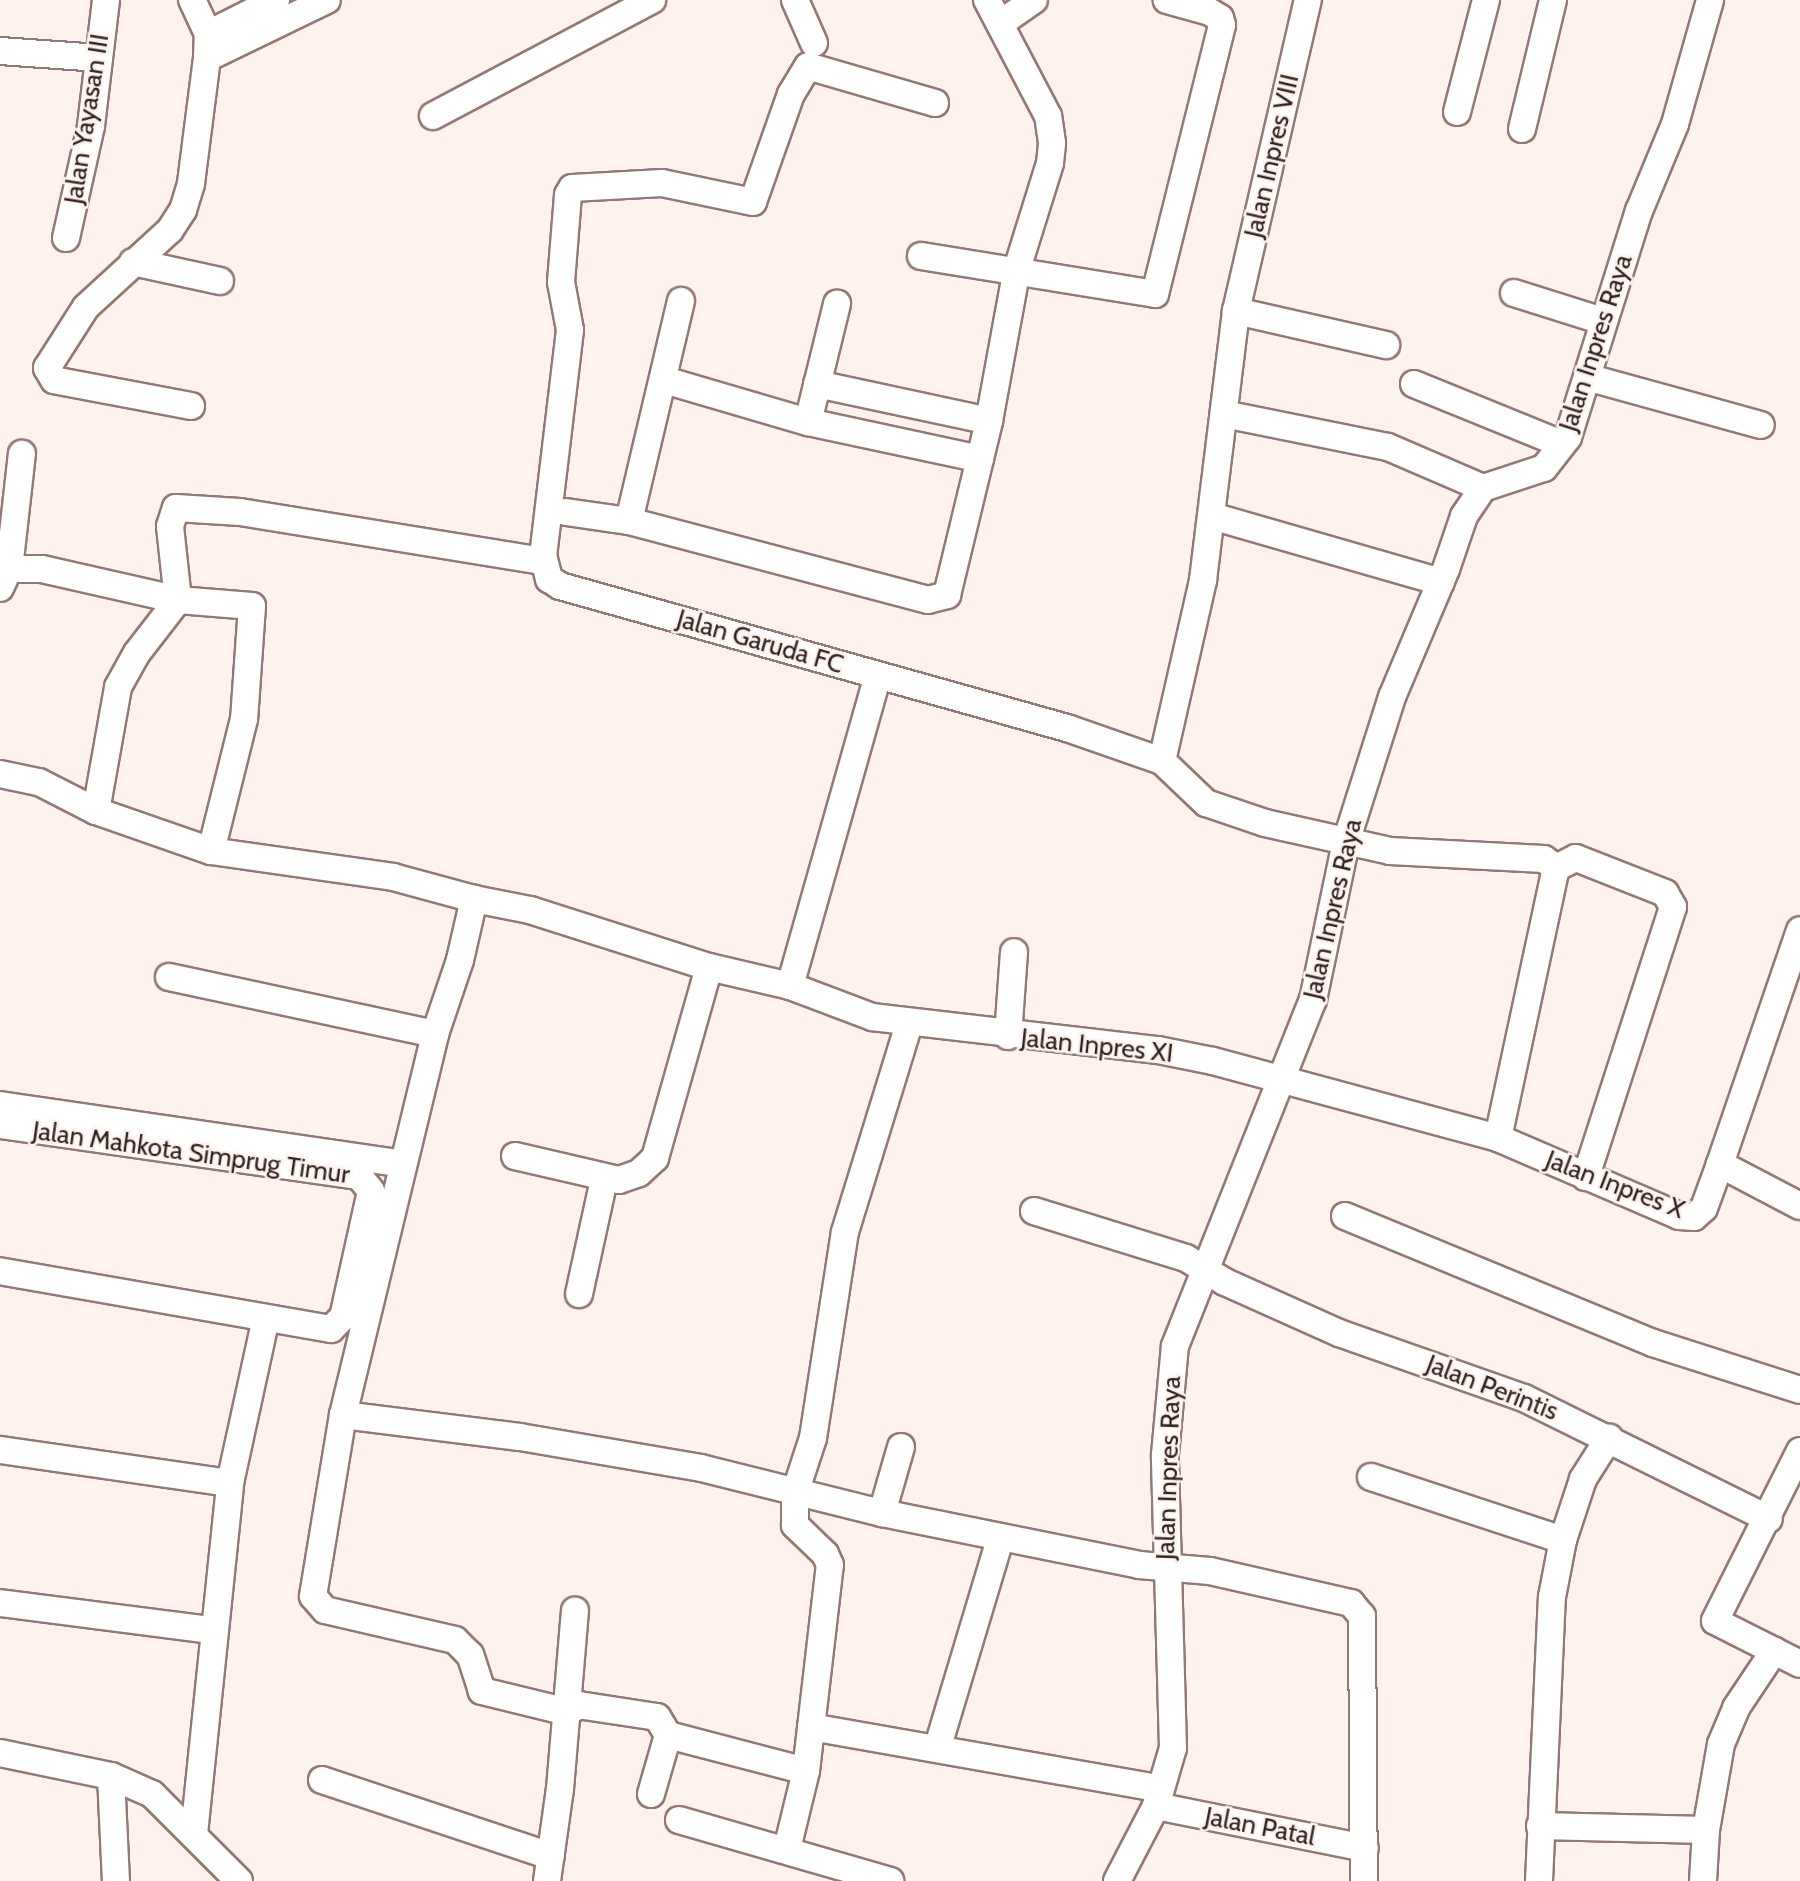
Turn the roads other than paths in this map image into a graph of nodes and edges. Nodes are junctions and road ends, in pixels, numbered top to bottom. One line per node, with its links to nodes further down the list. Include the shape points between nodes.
1 (106, 0): 18 (street, Jalan Yayasan III)
2 (192, 0): 16 (street)
3 (276, 0): 16 (street)
4 (327, 0): 16 (street)
5 (652, 0): 21 (street)
6 (795, 0): 15 (street)
7 (987, 0): 14 (street)
8 (1034, 0): 14 (street)
9 (1167, 0): 26 (street, via 1210,12 1222,25 1155,294)
10 (1308, 0): 31 (street, Jalan Inpres VIII)
11 (1486, 0): 20 (street)
12 (1553, 0): 22 (street)
13 (1710, 0): 32 (street, Jalan Inpres Raya, via 1675,124 1639,211)
14 (1001, 23): 26 (street, via 1048,116 1052,143)
15 (814, 43)
16 (208, 46): 25 (street, via 191,183 183,210 170,230)
17 (0, 51): 18 (street)
18 (99, 58): 23 (street, Jalan Yayasan III, via 91,126)
19 (935, 103): 50 (street, via 808,66 791,93 753,202 662,183 580,184 568,195 561,282 570,330)
20 (1457, 112)
21 (433, 116)
22 (1522, 129)
23 (66, 238)
24 (921, 256): 26 (street)
25 (133, 262): 27 (street); 38 (street, via 86,307 49,362 48,377)
26 (1017, 269): 40 (street)
27 (220, 281)
28 (1514, 293): 32 (street)
29 (681, 301): 35 (street)
30 (836, 304): 36 (street)
31 (1236, 312): 33 (street); 39 (street, Jalan Inpres VIII)
32 (1603, 321): 34 (street, Jalan Inpres Raya)
33 (1386, 345)
34 (1590, 378): 42 (street); 43 (street, Jalan Inpres Raya)
35 (664, 380): 41 (street); 49 (street)
36 (817, 384): 40 (street); 41 (street)
37 (1414, 384): 43 (street)
38 (191, 406)
39 (1224, 414): 46 (street, via 1388,447); 48 (street, Jalan Inpres VIII)
40 (989, 421): 45 (street)
41 (808, 422): 45 (street)
42 (1761, 425)
43 (1562, 444): 46 (street, Jalan Inpres Raya, via 1544,468)
44 (22, 454): 51 (street)
45 (980, 459): 49 (street, via 952,586 939,600)
46 (1483, 488): 52 (street, Jalan Inpres Raya, via 1464,516)
47 (566, 512): 49 (street)
48 (1212, 516): 52 (street); 55 (street, Jalan Inpres VIII)
49 (629, 521)
50 (543, 561): 53 (street, via 240,512 176,508 170,526); 54 (street, Jalan Garuda FC, via 549,579 560,586)
51 (5, 578): 53 (street, via 42,569)
52 (1441, 582): 58 (street, Jalan Inpres Raya, via 1392,697)
53 (178, 600): 57 (street, via 137,653 118,687); 59 (street, via 248,603 253,609 244,719)
54 (878, 675): 55 (street, Jalan Garuda FC, via 1066,728); 66 (street)
55 (1162, 761): 58 (street, Jalan Garuda FC, via 1206,803)
56 (0, 774): 57 (street, Jalan Inpres XI, via 39,782)
57 (96, 811): 59 (street, Jalan Inpres XI)
58 (1346, 842): 60 (street, Jalan Garuda FC, via 1390,852 1544,859); 70 (street, Jalan Inpres Raya, via 1313,1000)
59 (211, 851): 61 (street, Jalan Inpres XI, via 393,877)
60 (1556, 868): 73 (street); 77 (street, via 1576,858 1665,893 1673,907)
61 (474, 899): 64 (street, Jalan Inpres XI, via 530,911); 68 (street)
62 (1799, 935): 76 (street, Jalan Inpres X)
63 (1014, 952): 69 (street)
64 (709, 967): 66 (street, Jalan Inpres XI); 78 (street, via 655,1158 639,1173 619,1180)
65 (169, 977): 68 (street)
66 (790, 986): 67 (street, Jalan Inpres XI, via 872,1017)
67 (909, 1024): 69 (street, Jalan Inpres XI); 94 (street, via 845,1232 813,1438)
68 (435, 1034): 75 (street)
69 (1008, 1036): 70 (street, Jalan Inpres XI, via 1158,1050)
70 (1283, 1080): 73 (street, Jalan Inpres X); 83 (street, Jalan Inpres Raya)
71 (0, 1105): 75 (street)
72 (0, 1125): 85 (street, Jalan Mahkota Simprug Timur, via 366,1180 371,1191 340,1323 331,1329)
73 (1498, 1138): 77 (street, Jalan Inpres X)
74 (515, 1156): 78 (street)
75 (402, 1164): 87 (street)
76 (1720, 1164): 77 (street, Jalan Inpres X, via 1704,1208 1694,1217 1679,1216); 79 (street)
77 (1586, 1177)
78 (604, 1179): 84 (street)
79 (1800, 1206)
80 (1034, 1211): 83 (street, Jalan Perintis, via 1186,1258)
81 (1345, 1216): 86 (street, via 1653,1343)
82 (0, 1271): 85 (street, Jalan Mahkota Simprug Timur)
83 (1208, 1273): 88 (street, Jalan Perintis, via 1339,1333 1524,1398); 99 (street, Jalan Inpres Raya, via 1175,1346 1167,1404)
84 (579, 1294)
85 (265, 1318): 93 (street)
86 (1800, 1390)
87 (343, 1415): 94 (street, via 520,1437 701,1468); 105 (street, via 313,1584 316,1605 455,1640 470,1655 482,1691)
88 (1609, 1438): 96 (street, Jalan Perintis); 98 (street, via 1583,1479)
89 (901, 1447): 95 (street)
90 (0, 1450): 93 (street)
91 (1800, 1451): 96 (street)
92 (1371, 1478): 98 (street)
93 (230, 1483): 102 (street)
94 (795, 1493): 95 (street); 106 (street, via 795,1525 830,1565)
95 (882, 1513): 97 (street)
96 (1769, 1519): 103 (street, via 1715,1621)
97 (1000, 1539): 99 (street); 108 (street)
98 (1563, 1540): 116 (street, via 1549,1629)
99 (1165, 1570): 114 (street, Jalan Inpres Raya, via 1173,1748); 120 (street, via 1210,1571 1351,1603 1362,1616)
100 (0, 1603): 102 (street)
101 (575, 1611): 105 (street)
102 (212, 1630): 118 (street)
103 (1774, 1651): 104 (street); 117 (street, via 1736,1708 1721,1744)
104 (1800, 1664)
105 (568, 1712): 107 (street, via 579,1705 657,1717); 121 (street)
106 (811, 1727): 108 (street, Jalan Patal); 110 (street)
107 (668, 1735): 110 (street); 113 (street)
108 (938, 1746): 114 (street, Jalan Patal)
109 (0, 1753): 111 (street)
110 (806, 1772): 119 (street)
111 (111, 1776): 118 (street, via 152,1794); 122 (street)
112 (322, 1780): 121 (street)
113 (651, 1794)
114 (1158, 1798): 120 (street, Jalan Patal); 125 (street, Jalan Inpres Raya)
115 (679, 1820): 119 (street)
116 (1540, 1826): 117 (street); 127 (street)
117 (1706, 1830): 128 (street)
118 (194, 1834): 123 (street)
119 (787, 1849): 124 (street)
120 (1365, 1849): 126 (street)
121 (549, 1869)
122 (116, 1881)
123 (239, 1881)
124 (890, 1881)
125 (1117, 1881)
126 (1364, 1881)
127 (1539, 1881)
128 (1703, 1881)

